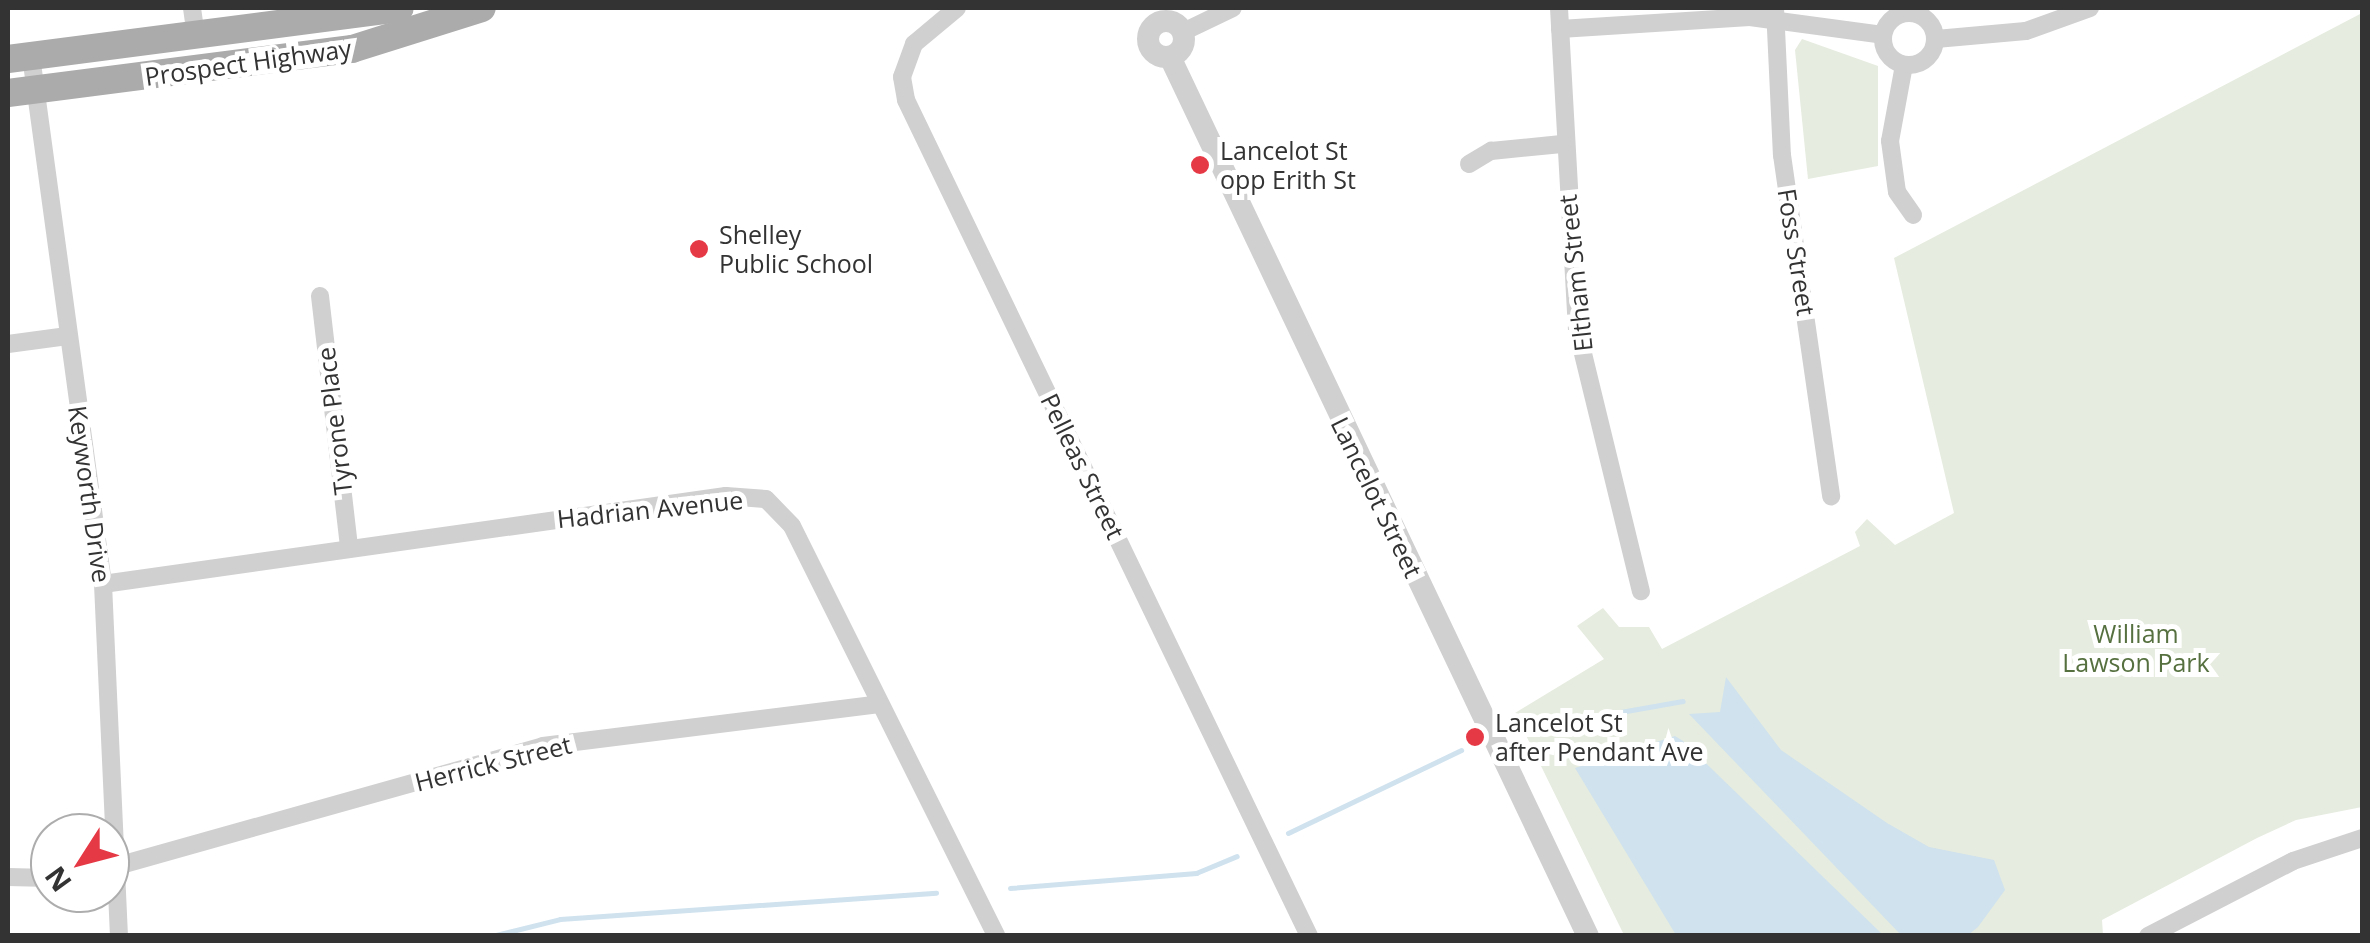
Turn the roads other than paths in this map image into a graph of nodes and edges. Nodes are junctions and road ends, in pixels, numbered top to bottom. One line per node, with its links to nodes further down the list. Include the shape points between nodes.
1 (192, 8): 14 (street)
2 (400, 8): 14 (main road)
3 (482, 8): 19 (main road, Prospect Highway, via 352,50)
4 (957, 8): 35 (street, Pelleas Street, via 914,44 902,76 906,100)
5 (1233, 8): 12 (street)
6 (1559, 8): 11 (street, Eltham Street)
7 (2090, 8): 15 (street, via 2026,31)
8 (1904, 10): 13 (street); 15 (street, via 1930,22)
9 (1775, 13): 11 (street); 13 (street); 26 (street, Foss Street, via 1782,155)
10 (1151, 15): 12 (street); 17 (street, Lancelot Street, via 1148,43)
11 (1560, 29): 20 (street, Eltham Street)
12 (1183, 32): 17 (street, via 1183,44)
13 (1883, 35): 18 (street, via 1885,50)
14 (196, 37): 16 (main road)
15 (1936, 39): 18 (street, via 1926,59)
16 (19, 57): 19 (street, Keyworth Drive)
17 (1170, 57): 36 (street, Lancelot Street)
18 (1904, 65): 22 (street, via 1890,141 1896,192)
19 (20, 92): 24 (street, Keyworth Drive)
20 (1562, 144): 21 (street, via 1492,152); 29 (street, Eltham Street, via 1577,329)
21 (1468, 164)
22 (1913, 215)
23 (320, 296): 27 (street, Tyrone Place)
24 (68, 336): 25 (street); 28 (street, Keyworth Drive)
25 (8, 344)
26 (1831, 496)
27 (349, 546): 28 (street, Hadrian Avenue); 30 (street, Hadrian Avenue, via 726,496 766,499 792,526)
28 (103, 584): 31 (street, Keyworth Drive)
29 (1642, 591)
30 (879, 704): 33 (street, Herrick Street, via 544,746); 34 (street, Hadrian Avenue)
31 (111, 813)
32 (2362, 838): 37 (street, via 2293,861)
33 (130, 863)
34 (996, 936)
35 (1309, 936)
36 (1588, 936)
37 (2148, 936)

